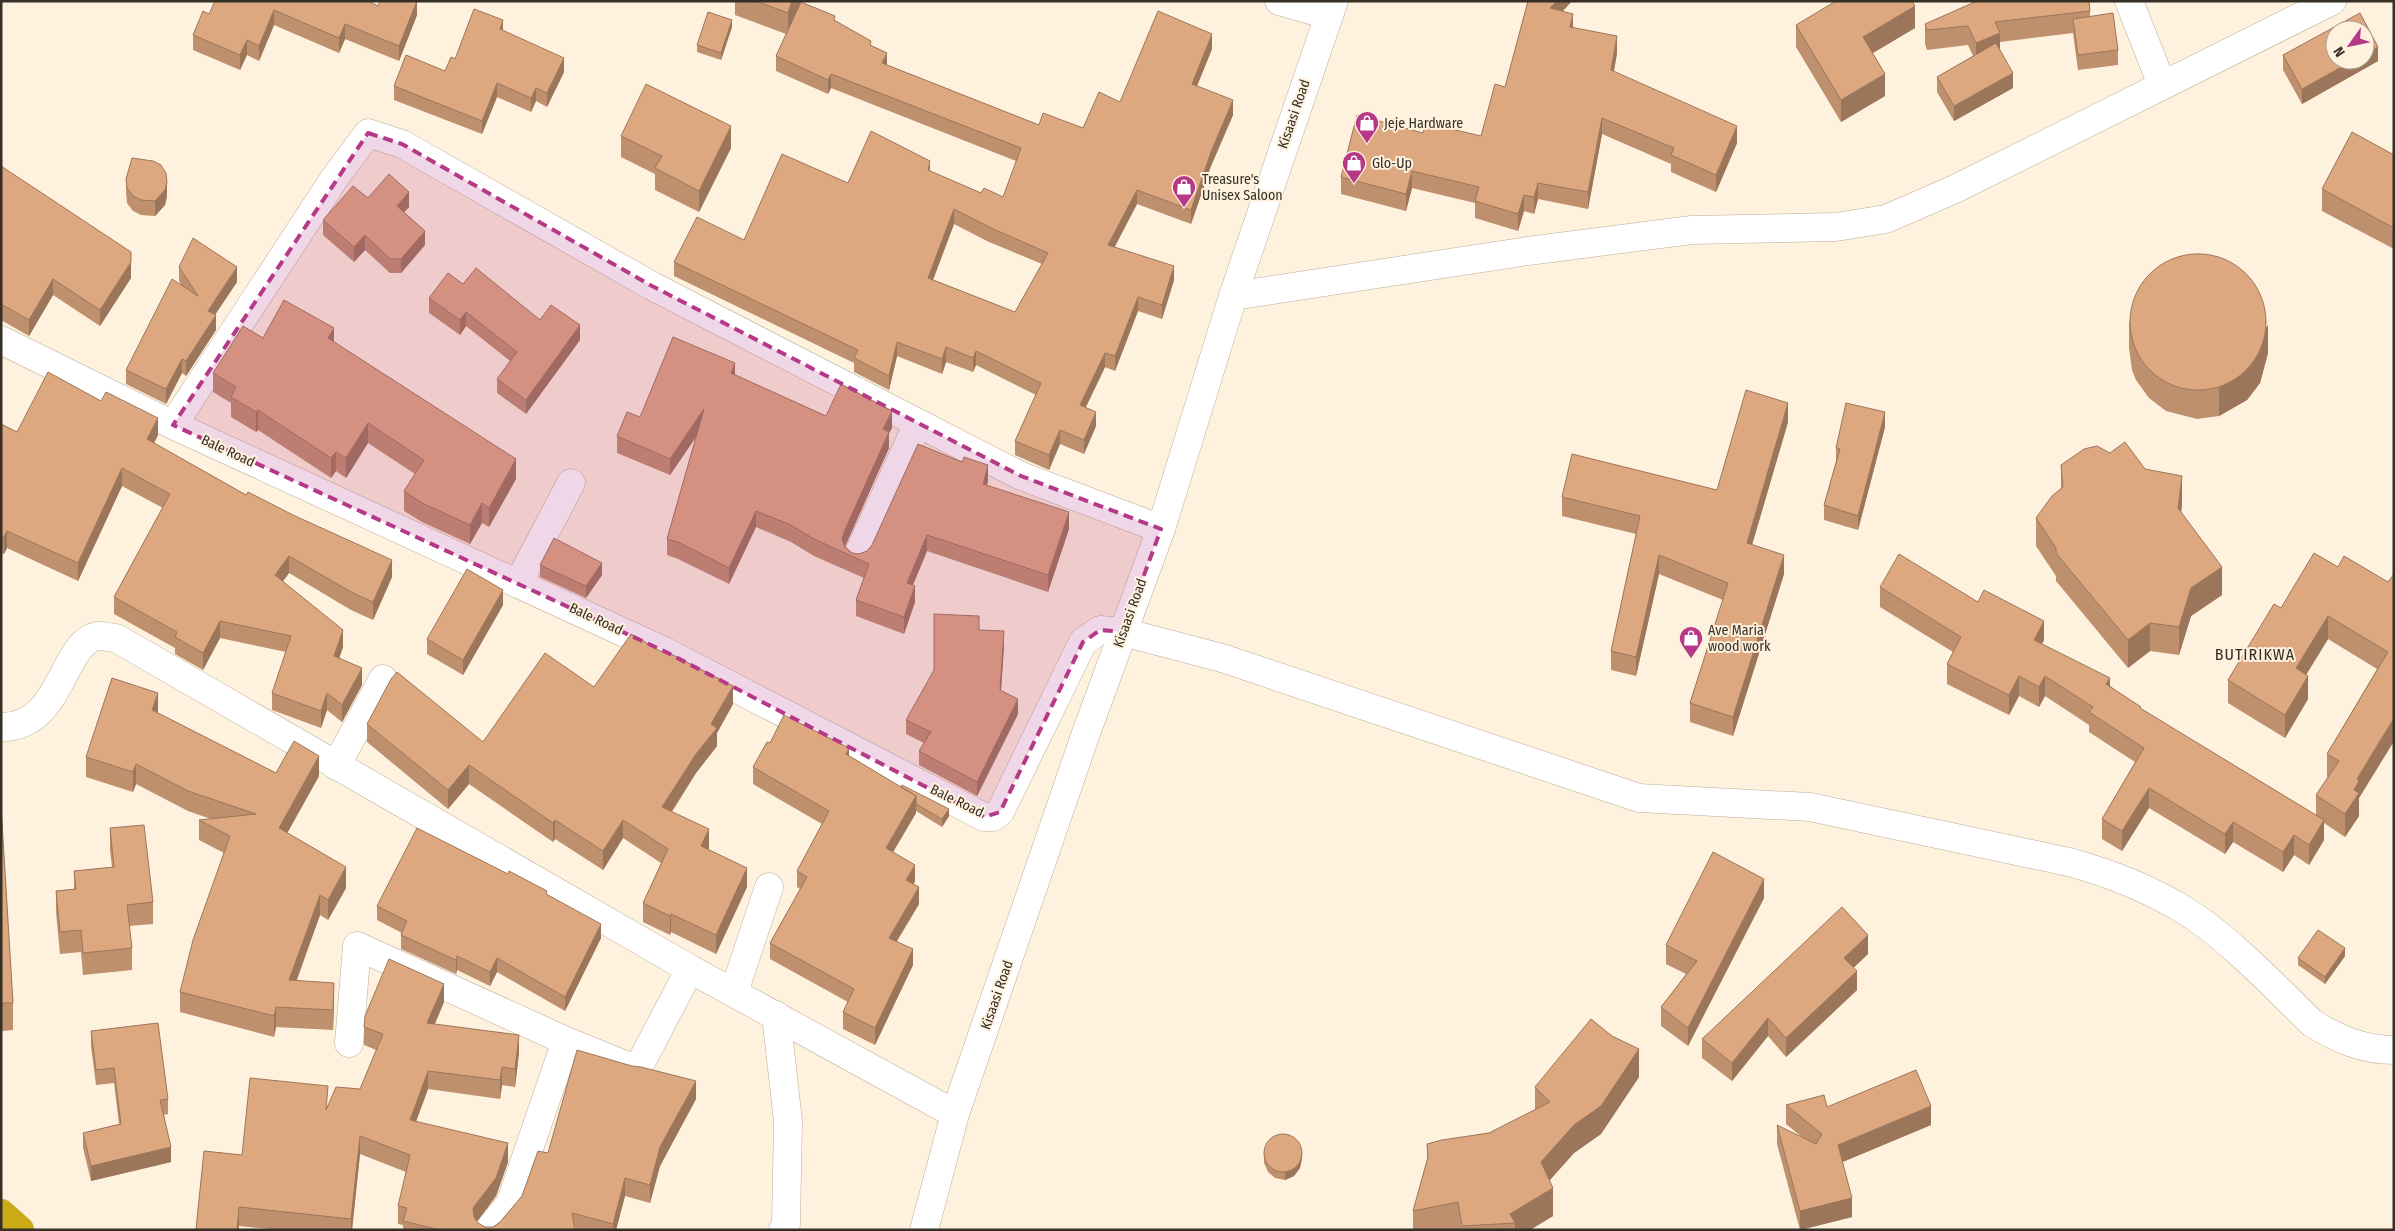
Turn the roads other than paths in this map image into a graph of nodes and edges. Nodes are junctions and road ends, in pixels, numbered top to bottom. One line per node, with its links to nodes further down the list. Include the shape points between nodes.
1 (1279, 1): 4 (street)
2 (2129, 1): 5 (street)
3 (2332, 1): 5 (street)
4 (1331, 8): 6 (street, Kisaasi Road)
5 (2162, 85): 6 (street, via 1955,189 1886,219 1836,227 1692,230 1528,251)
6 (1233, 296): 11 (street, Kisaasi Road)
7 (1, 340): 9 (street, Bale Road)
8 (918, 423): 9 (street, via 652,286 402,144 368,133 329,187); 11 (street, via 1021,476); 12 (street)
9 (173, 426): 13 (street, Bale Road)
10 (570, 483): 13 (street)
11 (1160, 530): 14 (street, Kisaasi Road)
12 (858, 555)
13 (518, 584): 14 (street, Bale Road, via 664,651 984,817 993,817 1000,812 1083,642 1100,630)
14 (1123, 632): 24 (street, Bale Road, via 1222,658 1639,798 1810,806 2104,872 2158,895 2207,926 2319,1027 2349,1043); 25 (street, Kisaasi Road)
15 (383, 679): 17 (street)
16 (1, 727): 17 (street, via 14,727 33,718 47,703 84,642 97,636 116,638)
17 (336, 766): 19 (street)
18 (769, 887): 20 (street)
19 (690, 969): 20 (street); 22 (street, via 636,1070)
20 (734, 992): 21 (street)
21 (776, 1015): 25 (street); 30 (street, via 788,1121 786,1224)
22 (566, 1041): 23 (street, via 357,946); 29 (street, via 510,1204)
23 (349, 1043)
24 (2394, 1050)
25 (955, 1114): 27 (street, Kisaasi Road)
26 (1, 1213): 28 (highway)
27 (923, 1228)
28 (20, 1230)
29 (488, 1230)
30 (783, 1230)

